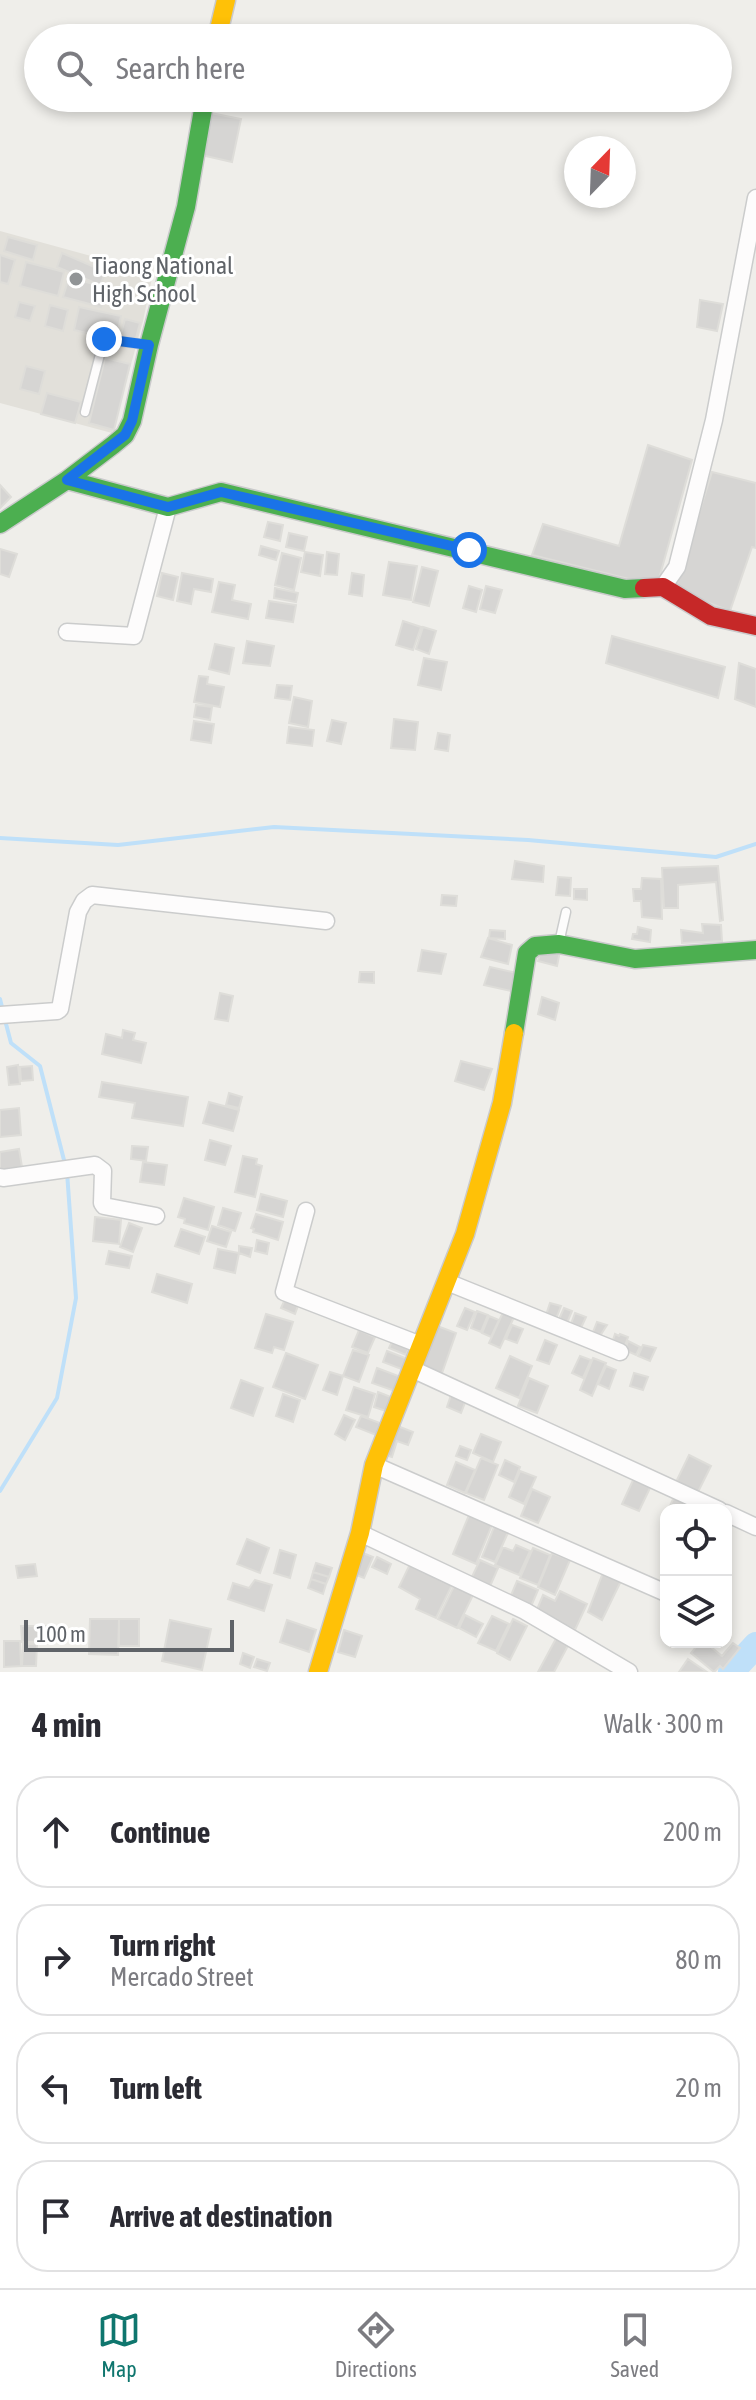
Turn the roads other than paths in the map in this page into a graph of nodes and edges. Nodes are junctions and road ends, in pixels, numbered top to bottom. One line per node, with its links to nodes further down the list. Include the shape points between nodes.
1 (226, 0): 2 (street)
2 (220, 24)
3 (203, 112): 5 (street, via 186,207)
4 (756, 198): 10 (street, via 714,420 677,567)
5 (149, 345): 6 (lane, via 104,339); 7 (street, via 125,435)
6 (85, 412)
7 (67, 480): 8 (street); 9 (street)
8 (168, 507): 10 (street, via 221,492 625,589); 12 (street, via 134,636)
9 (0, 524)
10 (663, 587): 11 (street, via 711,616)
11 (756, 626)
12 (67, 632)
13 (566, 912): 15 (lane)
14 (326, 921): 17 (street, via 92,895 78,912 60,1009)
15 (559, 944): 16 (street, via 635,959); 21 (street, via 535,946 527,953 502,1103)
16 (756, 950)
17 (0, 1015)
18 (0, 1177): 20 (street, via 95,1165 103,1171 104,1206)
19 (306, 1211): 22 (street, via 284,1292)
20 (156, 1216)
21 (447, 1282): 22 (street); 23 (street)
22 (421, 1345): 24 (street)
23 (620, 1352)
24 (412, 1369): 25 (street); 26 (street)
25 (374, 1465): 29 (street); 30 (street)
26 (706, 1504)
27 (732, 1516): 28 (street)
28 (756, 1527)
29 (360, 1533): 31 (street); 32 (street, via 525,1611)
30 (660, 1590)
31 (318, 1672)
32 (629, 1672)

